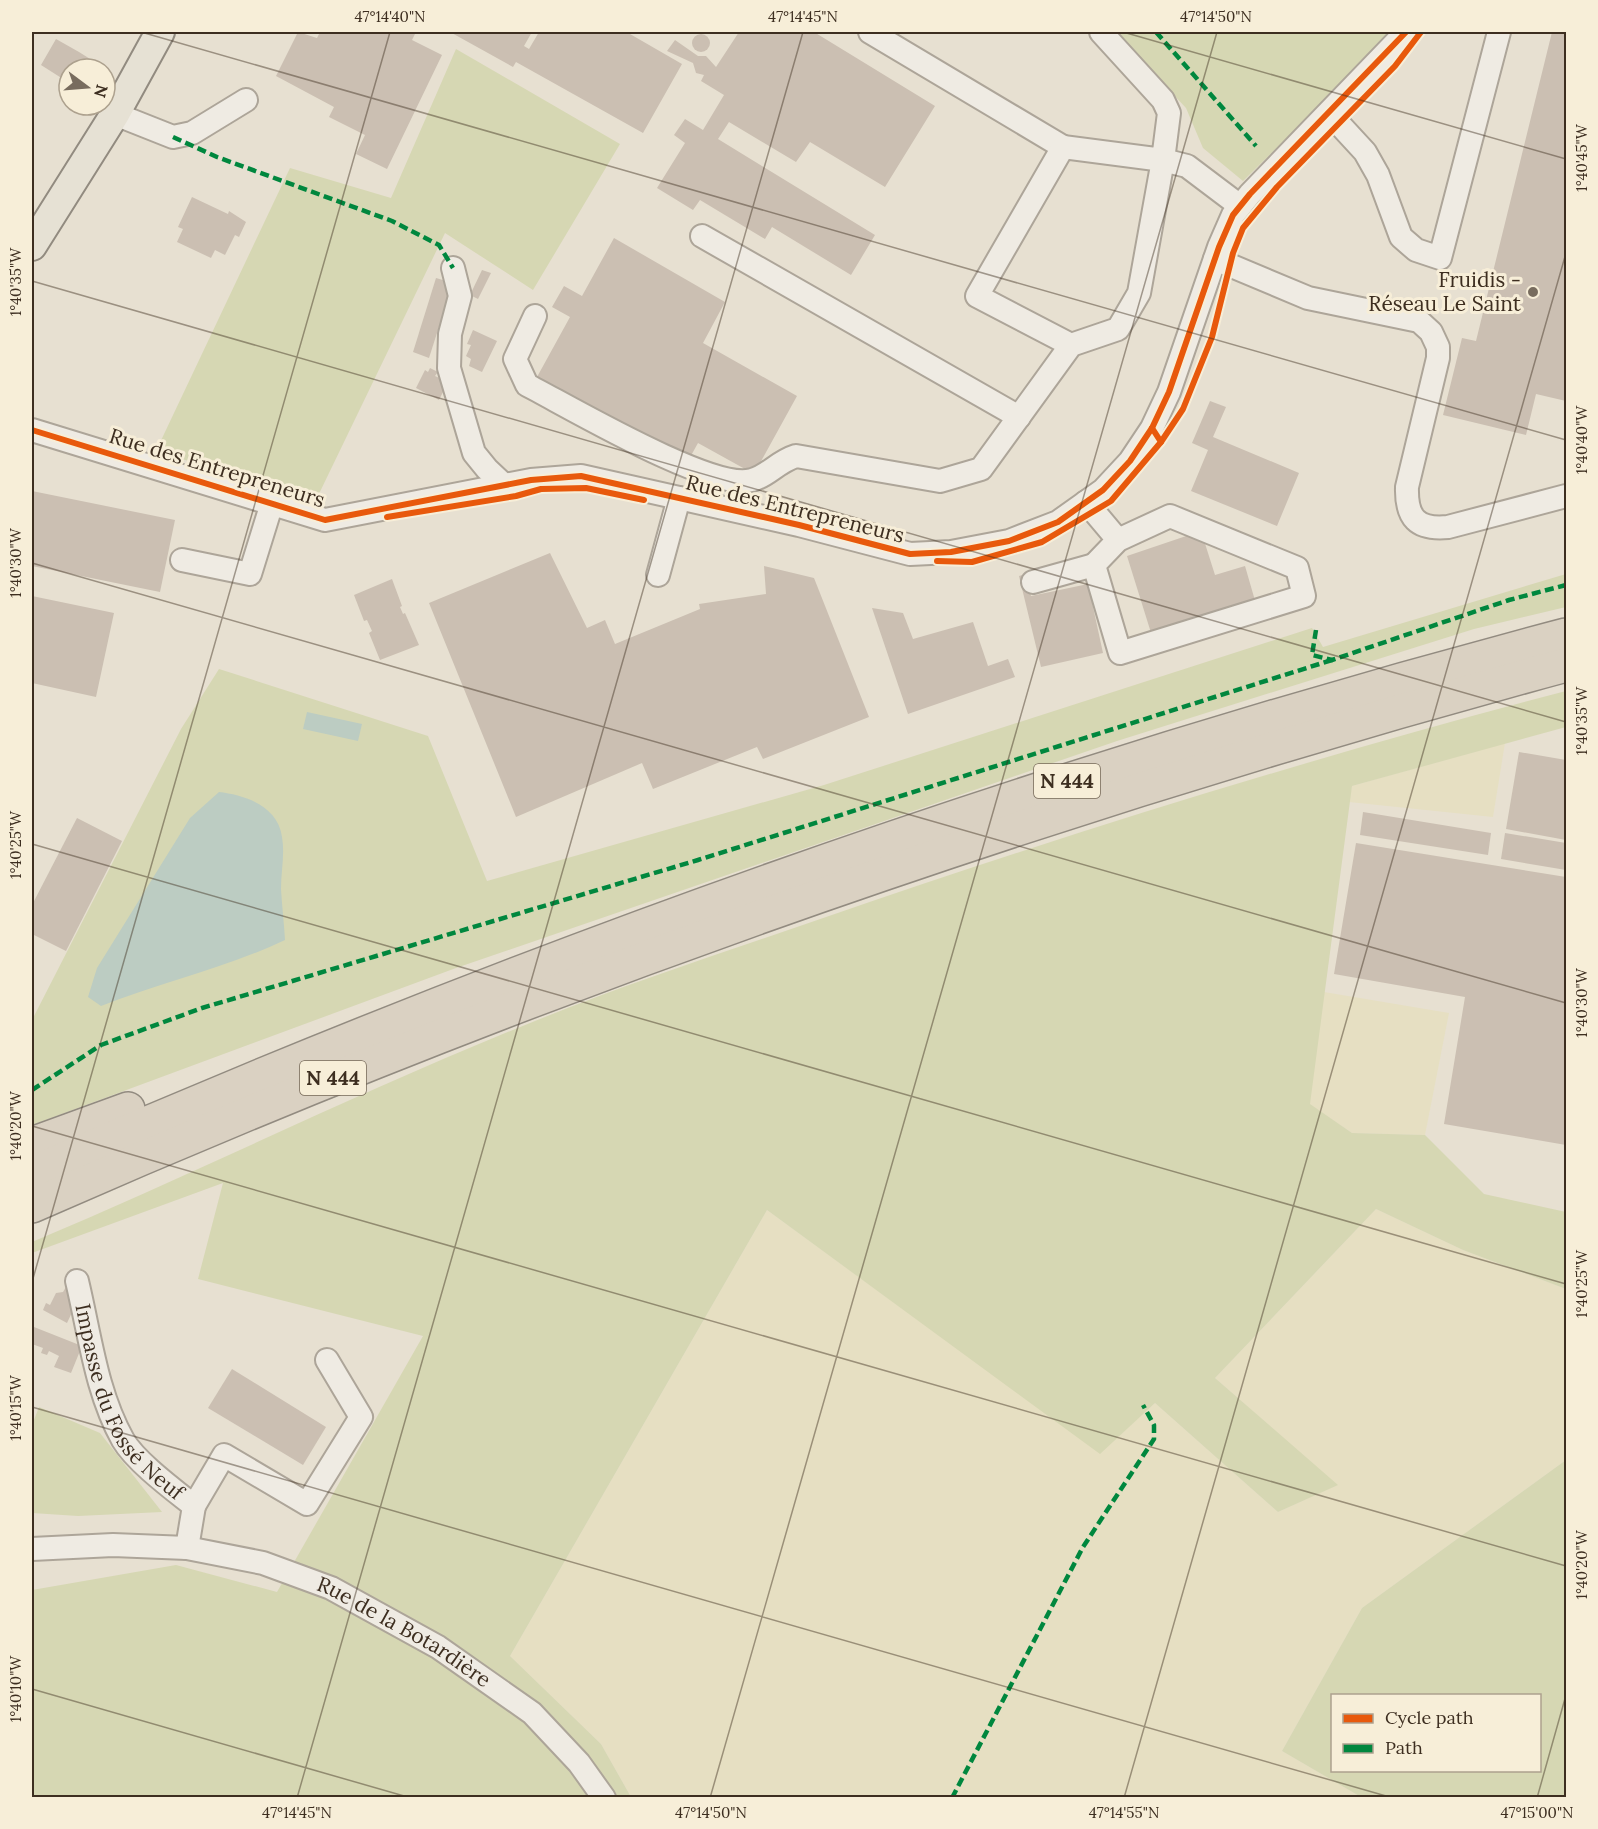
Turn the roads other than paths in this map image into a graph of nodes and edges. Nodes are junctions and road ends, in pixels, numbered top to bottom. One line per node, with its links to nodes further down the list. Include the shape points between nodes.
1 (160, 32): 7 (main road)
2 (870, 32): 11 (street)
3 (1101, 32): 12 (street, via 1163,100 1169,113)
4 (1406, 32): 8 (street, Rue des Entrepreneurs)
5 (1499, 32): 8 (street, via 1440,258 1416,250 1401,237 1378,175 1365,152)
6 (246, 100): 9 (street, via 192,133 173,137)
7 (117, 110)
8 (1329, 113): 13 (street, Rue des Entrepreneurs)
9 (117, 115)
10 (113, 117): 15 (main road)
11 (1063, 147): 12 (street); 19 (street, via 977,296)
12 (1163, 160): 13 (street, via 1187,166); 19 (street, via 1139,293 1118,329)
13 (1240, 206): 16 (street, Rue des Entrepreneurs)
14 (702, 236): 20 (street)
15 (32, 246)
16 (1215, 259): 23 (street, via 1308,298 1405,317 1427,327 1438,347 1438,358 1407,487 1410,513 1422,524 1448,527); 25 (street, Rue des Entrepreneurs, via 1176,374 1152,428 1130,461)
17 (453, 268): 22 (street, via 460,296 450,334 449,368 474,453)
18 (536, 316): 20 (street, via 515,359 527,385 681,465 731,480 751,481 780,461 796,456 940,481 981,469)
19 (1071, 345): 20 (street)
20 (1019, 417)
21 (32, 430): 26 (street, Rue des Entrepreneurs)
22 (504, 485): 24 (street, Rue des Entrepreneurs, via 581,476); 26 (street, Rue des Entrepreneurs, via 325,520)
23 (1566, 496)
24 (679, 498): 25 (street, Rue des Entrepreneurs, via 910,554 1009,542 1058,522); 30 (street)
25 (1086, 502): 27 (street)
26 (272, 503): 28 (street, via 250,574)
27 (1118, 540): 29 (street); 29 (street, via 1170,516 1298,568 1304,596 1120,653)
28 (182, 560)
29 (1094, 565): 31 (street)
30 (658, 575)
31 (1033, 582)
32 (1566, 635): 34 (highway, N 444, via 1282,714 858,850 575,952)
33 (1566, 665): 37 (highway, N 444, via 1190,773 831,891 372,1062)
34 (221, 1092): 35 (highway, via 205,1081); 36 (highway, N 444)
35 (32, 1144)
36 (32, 1173)
37 (92, 1179): 38 (highway, N 444); 39 (highway, via 87,1196)
38 (32, 1206)
39 (32, 1222)
40 (77, 1281): 42 (street, Impasse du Fossé Neuf, via 101,1390 124,1442 163,1482)
41 (327, 1360): 42 (street, via 361,1417 307,1504 224,1455)
42 (194, 1506): 44 (street, Impasse du Fossé Neuf)
43 (159, 1547): 44 (street, Rue de la Botardière); 45 (street); 46 (street, via 113,1557)
44 (187, 1548): 47 (street, Rue de la Botardière, via 297,1573 438,1647 532,1713 579,1763)
45 (32, 1549)
46 (32, 1565)
47 (604, 1797)

